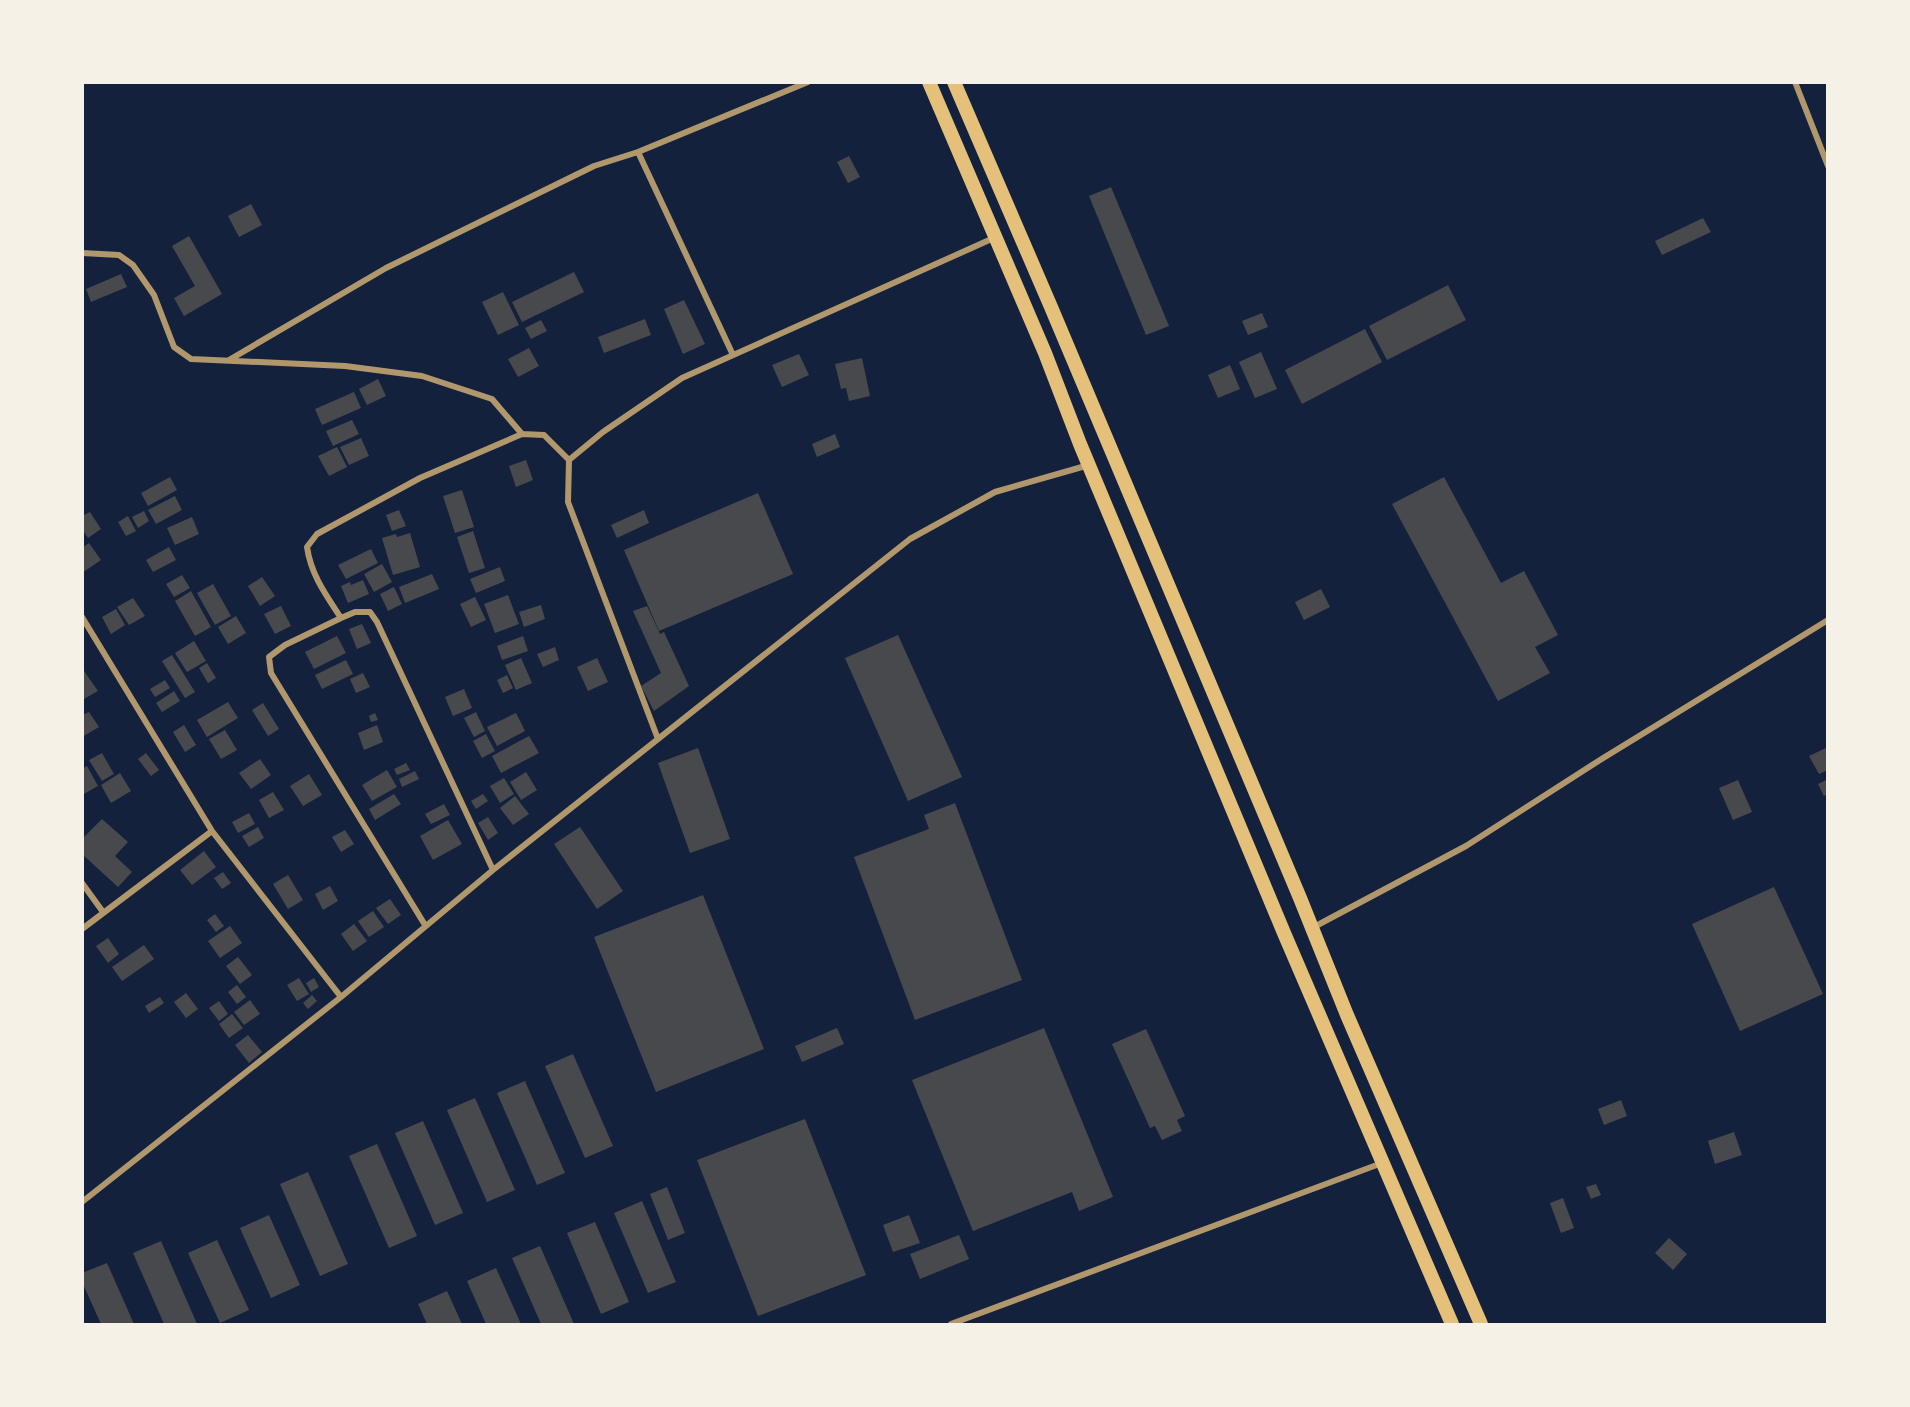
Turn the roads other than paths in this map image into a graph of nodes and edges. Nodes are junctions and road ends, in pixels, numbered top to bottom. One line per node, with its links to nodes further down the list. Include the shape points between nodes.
1 (808, 82): 5 (street)
2 (929, 82): 7 (main road)
3 (954, 82): 23 (main road)
4 (1795, 82): 6 (street)
5 (638, 152): 9 (street); 10 (street, via 594,166 386,268)
6 (1827, 166)
7 (996, 237): 9 (street); 13 (main road)
8 (82, 253): 10 (street, via 119,255 134,265 154,295 174,347 191,358)
9 (733, 355): 12 (street, via 682,378)
10 (229, 360): 11 (street, via 345,366 422,376 492,399)
11 (522, 434): 12 (street, via 544,435); 15 (street, via 420,478 317,534 307,547 309,562)
12 (569, 460): 17 (street, via 568,502)
13 (1089, 465): 17 (street, via 995,492 910,539); 26 (main road)
14 (82, 616): 18 (street)
15 (341, 618): 19 (street, via 355,612 370,612 377,622); 22 (street, via 268,657 272,673)
16 (1827, 620): 23 (street, via 1466,846)
17 (658, 739): 19 (street)
18 (212, 831): 21 (street); 25 (street)
19 (493, 870): 22 (street)
20 (82, 883): 21 (street)
21 (104, 912): 24 (street)
22 (425, 926): 25 (street)
23 (1312, 928): 30 (main road)
24 (82, 929)
25 (341, 997): 27 (street)
26 (1382, 1163): 28 (street); 29 (main road)
27 (82, 1202)
28 (951, 1324)
29 (1452, 1324)
30 (1481, 1324)

